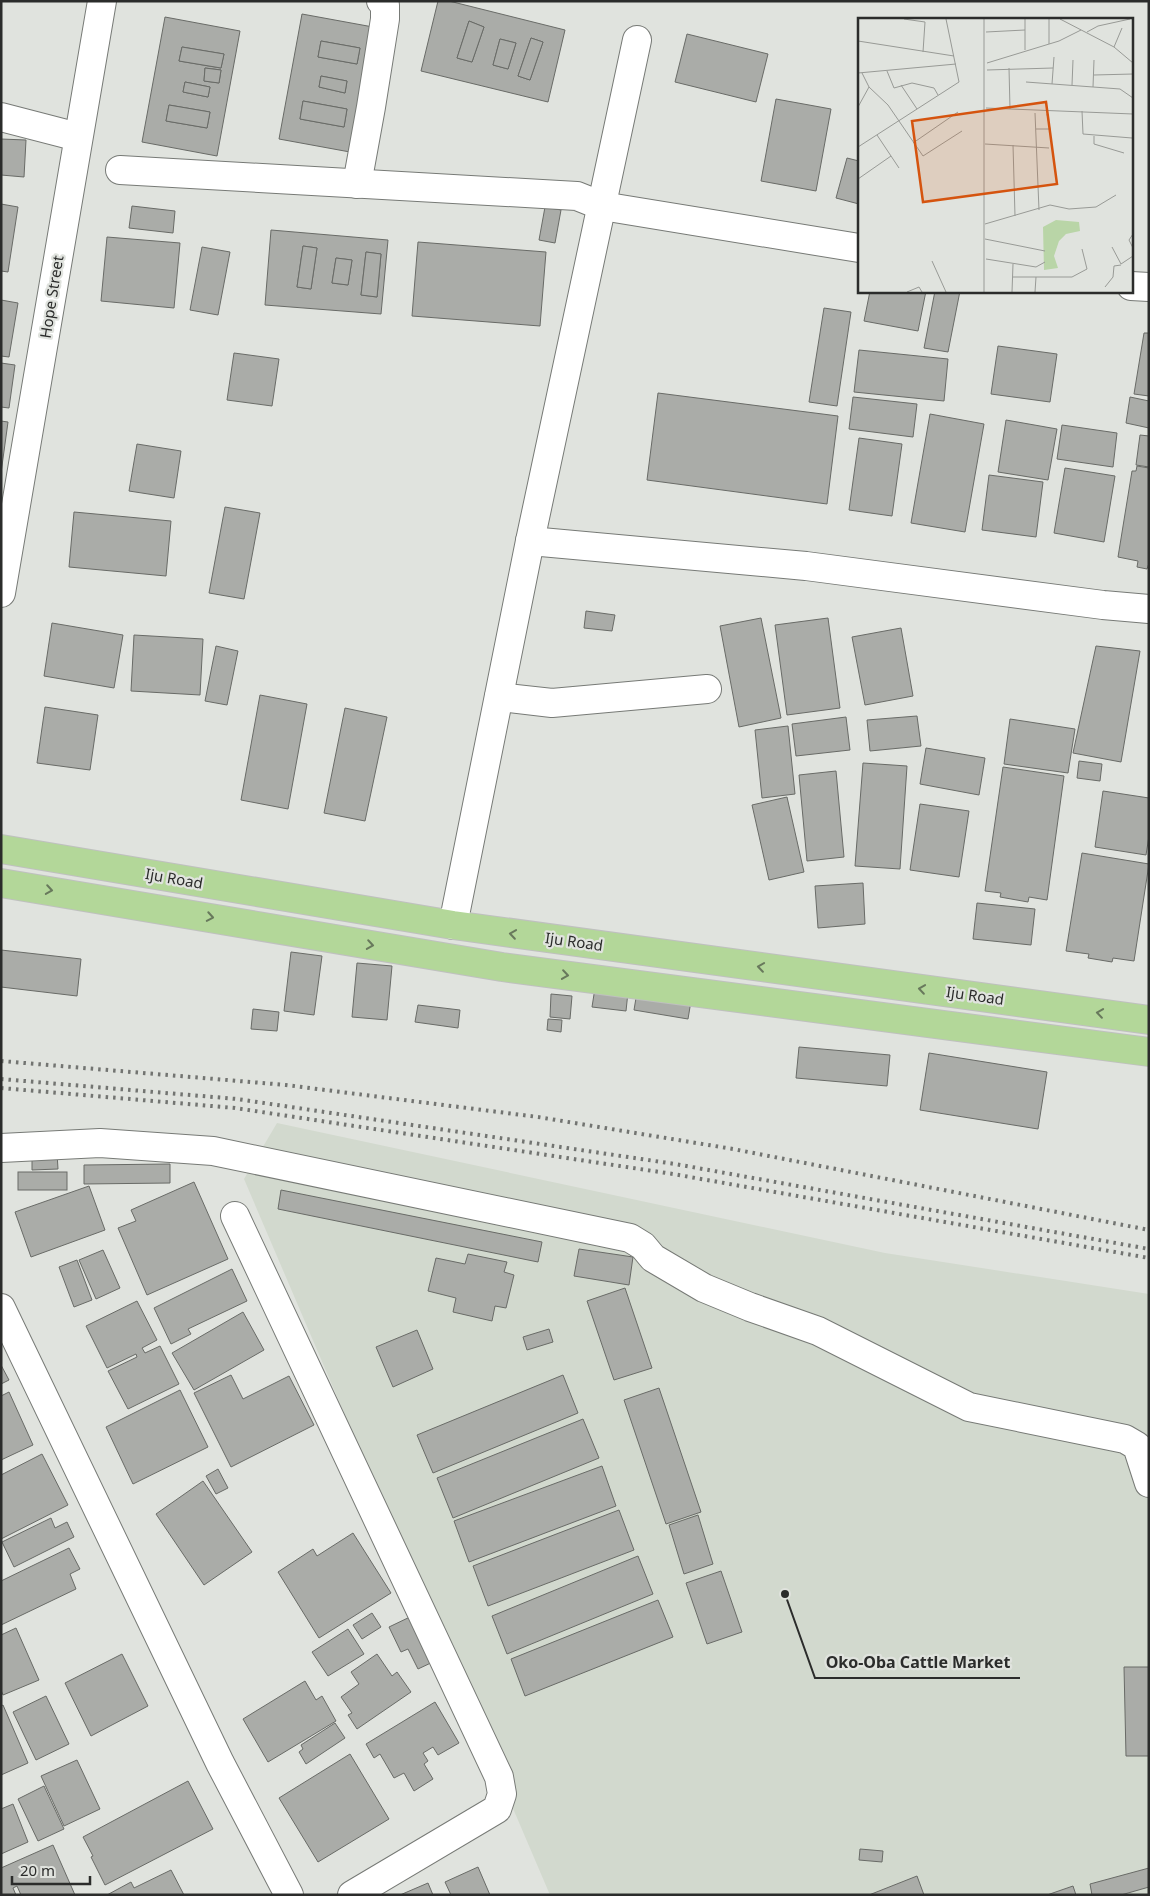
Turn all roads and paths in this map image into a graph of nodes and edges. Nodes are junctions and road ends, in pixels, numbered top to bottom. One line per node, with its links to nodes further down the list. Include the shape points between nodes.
1 (102, 1): 5 (street, Hope Street)
2 (381, 1): 7 (street, via 385,5 385,19)
3 (637, 40): 8 (street)
4 (1, 117): 5 (street)
5 (78, 137): 12 (street, Hope Street)
6 (120, 170): 7 (street)
7 (357, 184): 8 (street, via 577,196)
8 (602, 206): 9 (street); 13 (street)
9 (858, 248)
10 (1132, 286): 11 (street)
11 (1149, 287)
12 (9, 506): 14 (street, Hope Street)
13 (530, 541): 15 (street, via 806,566); 17 (street)
14 (1, 593)
15 (1149, 609)
16 (707, 689): 17 (street, via 552,703)
17 (498, 697): 20 (street)
18 (1, 849): 20 (main road, Iju Road)
19 (1, 883): 22 (main road, Iju Road, one-way to 22, via 502,967)
20 (453, 926): 21 (main road, Iju Road, one-way to 20)
21 (1149, 1020)
22 (1149, 1052)
23 (1, 1148): 26 (street, via 100,1143 214,1151 630,1238 653,1258 704,1288 818,1331 968,1407 1125,1439 1137,1446)
24 (235, 1216): 28 (street, via 499,1777 502,1794 497,1809)
25 (1, 1308): 27 (street, via 220,1763)
26 (1149, 1483)
27 (289, 1895)
28 (352, 1895)

